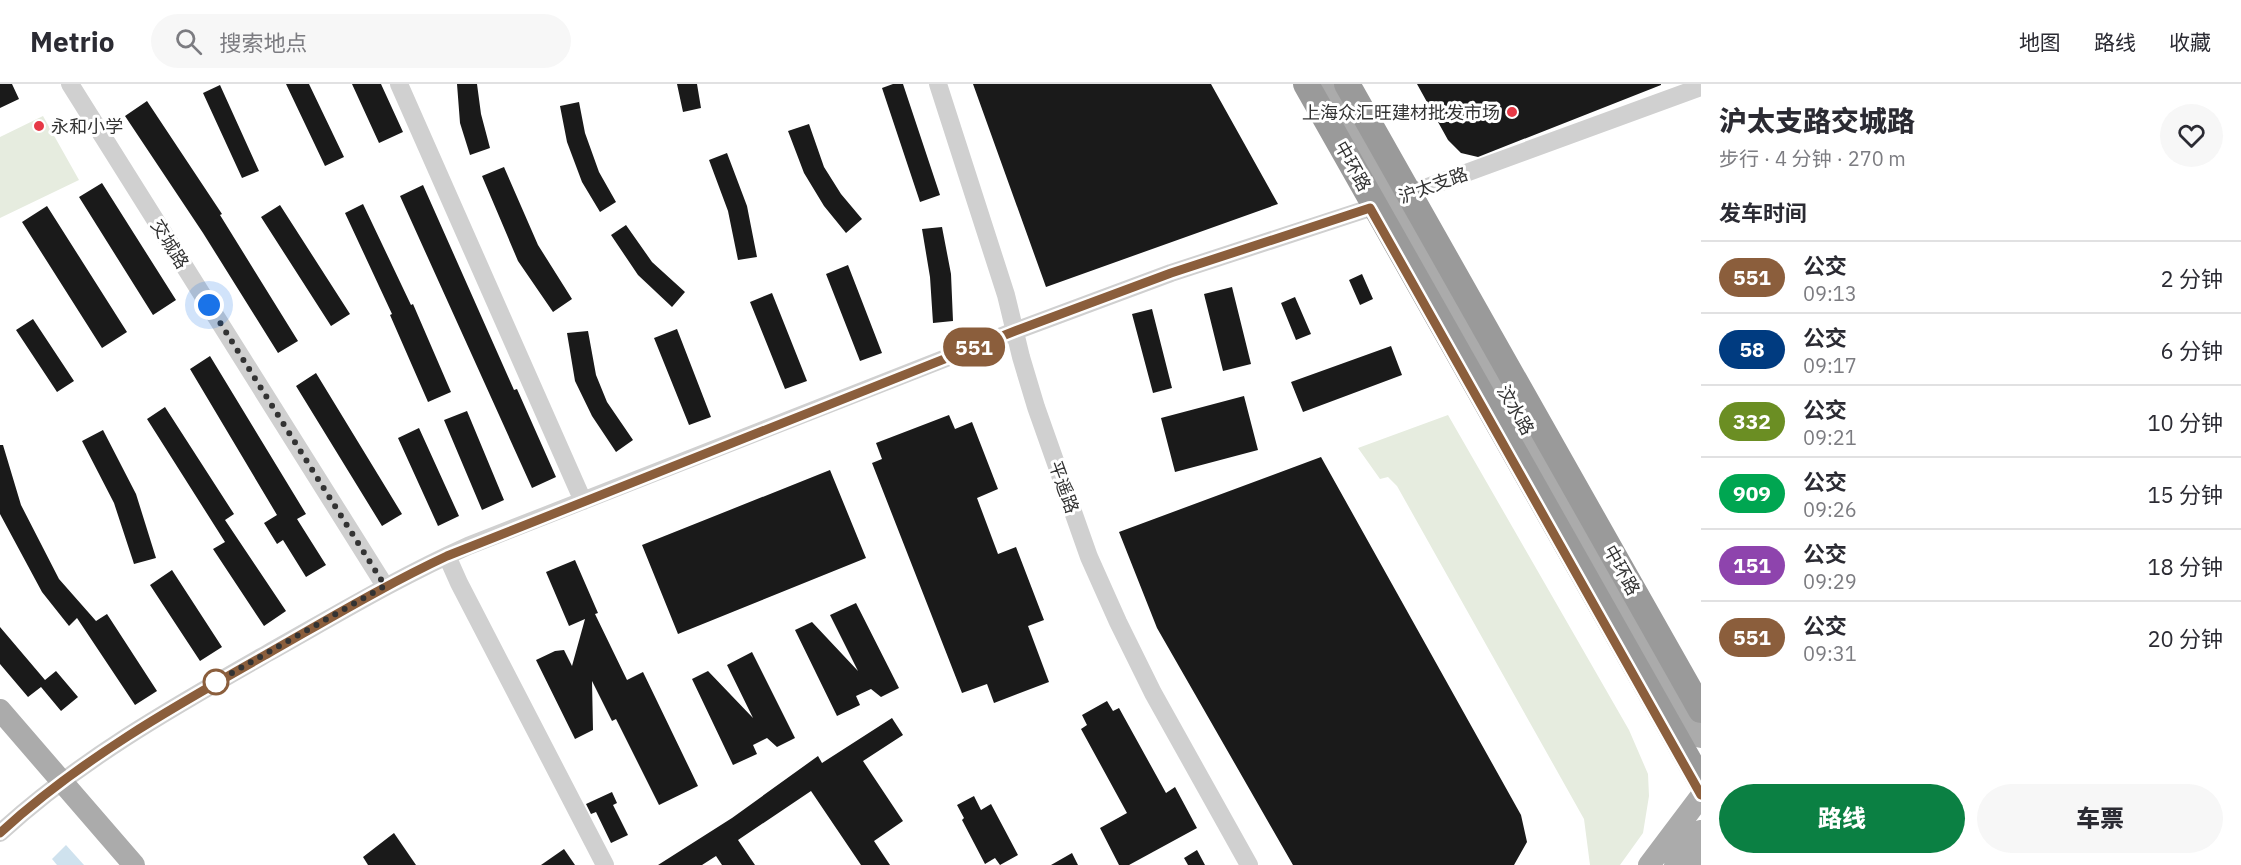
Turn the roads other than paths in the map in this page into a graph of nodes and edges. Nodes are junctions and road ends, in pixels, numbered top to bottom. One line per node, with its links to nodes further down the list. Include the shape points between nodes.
1 (70, 84): 17 (street, 交城路)
2 (399, 84): 14 (street)
3 (938, 84): 11 (street, 平遥路)
4 (1299, 84): 10 (main road, 汶水路)
5 (1306, 84): 25 (highway, 中环路, bridge)
6 (1313, 84): 10 (main road, 汶水路)
7 (1328, 84): 10 (main road, 汶水路)
8 (1701, 87): 10 (street, 沪太支路)
9 (1356, 88): 10 (main road, 汶水路); 21 (highway, 中环路, bridge)
10 (1392, 200): 11 (street, 沪太支路, via 1171,273); 12 (main road, 汶水路); 13 (main road, 汶水路); 24 (main road, 汶水路); 27 (main road, 汶水路)
11 (1015, 331): 14 (street, 沪太支路); 34 (street, 平遥路, via 1047,440 1099,581 1153,693)
12 (1519, 416): 13 (main road); 18 (main road, 汶水路)
13 (1563, 452): 15 (main road, 汶水路)
14 (583, 501): 16 (street, 沪太支路)
15 (1617, 548): 18 (main road); 19 (main road, 汶水路)
16 (447, 556): 17 (street, 沪太支路); 33 (street)
17 (385, 586): 26 (street, 沪太支路, via 208,687)
18 (1630, 612): 23 (main road, 汶水路)
19 (1701, 696)
20 (0, 710): 26 (main road)
21 (1701, 710)
22 (0, 732): 26 (main road)
23 (1701, 737)
24 (1701, 760)
25 (1701, 782)
26 (55, 785): 29 (street, 沪太支路); 31 (main road); 32 (main road)
27 (1701, 795): 35 (main road)
28 (1701, 831): 36 (main road)
29 (0, 833)
30 (1701, 859): 37 (main road)
31 (115, 865)
32 (134, 865)
33 (605, 865)
34 (1249, 865)
35 (1649, 865)
36 (1676, 865)
37 (1697, 865)

